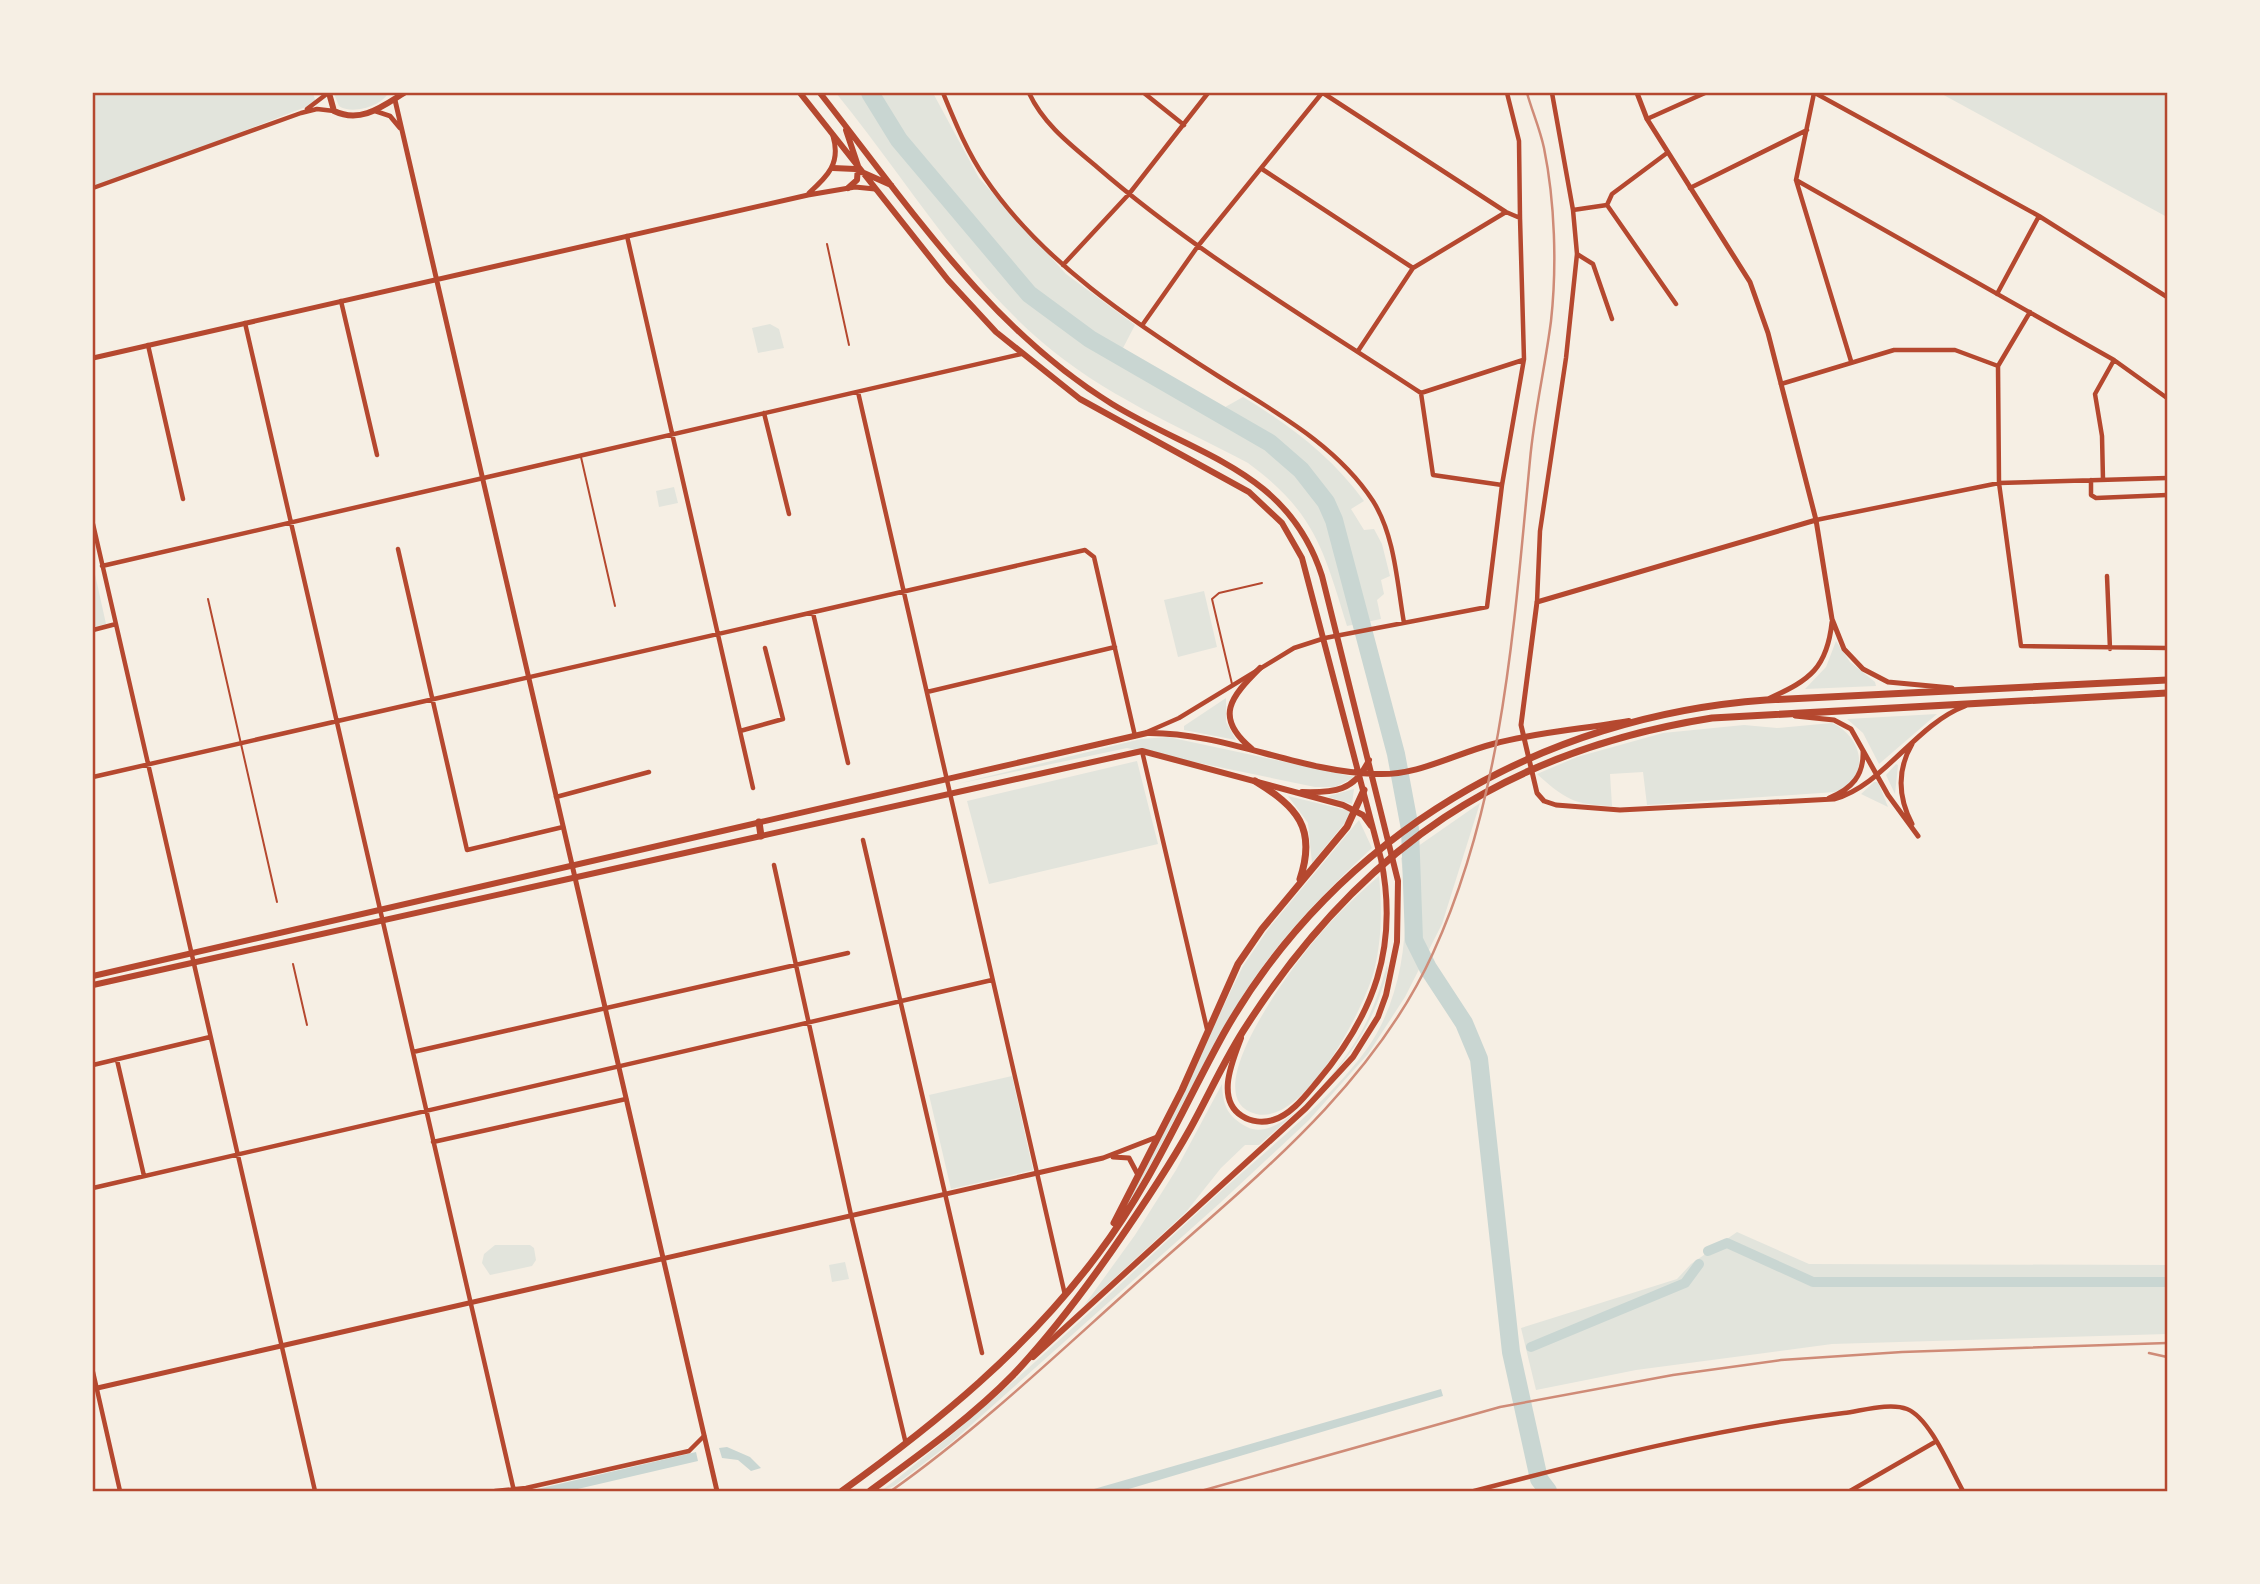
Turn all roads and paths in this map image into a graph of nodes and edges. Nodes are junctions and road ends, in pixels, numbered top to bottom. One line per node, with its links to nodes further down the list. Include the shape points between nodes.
1 (328, 93): 16 (main road); 18 (street)
2 (404, 93): 15 (main road)
3 (800, 93): 24 (main road)
4 (820, 93): 20 (main road)
5 (943, 93): 46 (street, via 985,179)
6 (1029, 93): 35 (street, via 1046,122)
7 (1144, 93): 21 (street)
8 (1208, 93): 21 (street)
9 (1323, 93): 28 (street); 39 (street)
10 (1507, 93): 41 (street, via 1519,141)
11 (1552, 93): 38 (street)
12 (1637, 93): 19 (street)
13 (1705, 93): 19 (street)
14 (1814, 93): 22 (street); 40 (street)
15 (396, 97): 17 (main road); 23 (street)
16 (334, 111): 17 (main road, via 353,116); 18 (street)
17 (375, 111): 23 (street, via 390,116)
18 (301, 113): 31 (street)
19 (1647, 119): 25 (street)
20 (845, 124): 27 (main road); 30 (main road)
21 (1184, 125): 35 (street)
22 (1807, 130): 29 (street); 33 (street)
23 (403, 131): 48 (street)
24 (832, 134): 26 (street, via 836,149); 27 (main road)
25 (1667, 153): 33 (street); 37 (street, via 1612,194)
26 (833, 168): 27 (main road); 36 (street)
27 (860, 169): 30 (main road); 32 (main road); 34 (main road)
28 (1262, 169): 44 (street); 47 (street)
29 (1796, 180): 49 (street); 64 (street)
30 (893, 186): 100 (main road, via 974,287 1042,355 1115,406 1245,473 1280,502 1312,549)
31 (93, 188)
32 (848, 188): 34 (street); 36 (street)
33 (1689, 188): 66 (street, via 1750,282)
34 (878, 190): 60 (main road, via 948,280)
35 (1129, 194): 44 (street); 46 (street)
36 (808, 195): 42 (street)
37 (1606, 205): 38 (street); 52 (street)
38 (1573, 210): 45 (street)
39 (1506, 212): 41 (street); 47 (street)
40 (2039, 216): 49 (street); 50 (street)
41 (1520, 218): 62 (street)
42 (627, 236): 48 (street); 71 (street)
43 (827, 244): 58 (lane)
44 (1198, 246): 56 (street); 59 (street)
45 (1577, 254): 54 (street, via 1593,264); 92 (street, via 1540,531)
46 (1063, 265): 56 (street)
47 (1413, 268): 59 (street)
48 (437, 279): 51 (street); 74 (street)
49 (1997, 294): 53 (street)
50 (2167, 298)
51 (341, 301): 55 (street); 72 (street)
52 (1676, 304)
53 (2030, 312): 63 (street); 65 (street)
54 (1612, 319)
55 (245, 323): 57 (street); 84 (street)
56 (1143, 324): 96 (street, via 1287,419 1361,484 1383,519)
57 (148, 345): 61 (street); 81 (street)
58 (849, 345)
59 (1357, 351): 68 (street)
60 (1021, 354): 67 (street); 101 (main road, via 1080,399 1235,482 1270,509 1303,558)
61 (93, 358)
62 (1524, 359): 68 (street); 79 (street)
63 (2114, 360): 69 (street); 77 (street, via 2095,394)
64 (1851, 361): 65 (street, via 1894,350 1955,350); 66 (street)
65 (1998, 366): 78 (street)
66 (1780, 384): 83 (street)
67 (858, 391): 70 (street); 90 (street)
68 (1421, 393): 79 (street, via 1433,475)
69 (2167, 398)
70 (764, 413): 71 (street); 82 (street)
71 (673, 435): 73 (street); 99 (street)
72 (377, 455)
73 (580, 456): 74 (street); 93 (lane)
74 (483, 478): 84 (street); 107 (street)
75 (2167, 478): 77 (street)
76 (2091, 480): 77 (street); 78 (street); 80 (street, via 2091,495 2096,498)
77 (2103, 480)
78 (1999, 483): 83 (street); 105 (street, via 2021,646)
79 (1502, 485): 96 (street, via 1487,607)
80 (2167, 495)
81 (183, 499)
82 (789, 514)
83 (1816, 520): 92 (street); 95 (street)
84 (291, 523): 87 (street); 118 (street)
85 (93, 524): 87 (street)
86 (398, 549): 113 (street)
87 (103, 566): 97 (street)
88 (2107, 576): 105 (street)
89 (1262, 583): 109 (lane, via 1219,593 1212,599)
90 (904, 592): 94 (street); 103 (street, via 1085,550 1094,557); 111 (street)
91 (208, 599): 122 (lane)
92 (1537, 602): 140 (street, via 1521,725 1531,777 1544,801 1574,809 1620,810)
93 (615, 606)
94 (813, 613): 99 (street); 127 (street)
95 (1832, 619): 110 (street, via 1849,655 1879,678 1897,685); 114 (street, via 1818,669 1796,687)
96 (1404, 623): 100 (street)
97 (116, 624): 98 (street); 128 (street)
98 (93, 630)
99 (718, 634): 107 (street); 119 (street)
100 (1338, 636): 101 (street); 126 (main road)
101 (1325, 638): 106 (street, via 1294,648); 132 (main road)
102 (765, 648): 119 (street, via 783,719)
103 (1115, 648): 111 (street); 120 (street)
104 (2167, 648): 105 (street)
105 (2110, 649)
106 (1260, 668): 109 (street); 125 (main road, via 1237,692 1230,709 1235,733)
107 (529, 677): 113 (street); 139 (street)
108 (2167, 680): 110 (main road)
109 (1232, 685): 120 (street, via 1174,721)
110 (1973, 689): 114 (main road)
111 (927, 692): 133 (street)
112 (2167, 693): 115 (main road)
113 (432, 700): 118 (street); 143 (street, via 467,850)
114 (1766, 700): 117 (main road)
115 (1975, 703): 116 (main road); 121 (street, via 1941,717)
116 (1768, 714): 123 (street, via 1839,722); 166 (main road, via 1666,726 1617,738 1553,759 1494,786 1399,850 1333,909)
117 (1631, 721): 125 (main road, via 1493,744 1397,774 1361,774); 185 (main road, via 1549,748 1483,779 1406,829 1334,892 1270,967 1225,1032 1162,1156)
118 (337, 722): 122 (street); 152 (street)
119 (740, 731): 135 (street)
120 (1138, 735): 125 (main road, via 1177,734); 133 (main road)
121 (1916, 737): 130 (street); 130 (street, via 1904,762 1901,791 1918,836)
122 (241, 743): 128 (street); 151 (lane)
123 (1863, 745): 130 (street); 140 (street, via 1859,777 1842,793)
124 (1142, 751): 134 (main road); 138 (main road); 167 (street)
125 (1254, 751)
126 (1369, 760): 132 (main road); 192 (main road, via 1395,863 1399,921 1386,995 1365,1040 1306,1108)
127 (848, 763)
128 (148, 765): 131 (street); 154 (street)
129 (649, 772): 139 (street)
130 (1876, 773): 140 (street, via 1844,796)
131 (93, 777)
132 (1361, 778): 136 (main road); 137 (main road, via 1333,791)
133 (947, 779): 138 (street); 142 (main road)
134 (1255, 781): 137 (main road); 150 (main road, via 1280,797 1300,819 1307,848)
135 (753, 788)
136 (1364, 790): 141 (main road); 144 (main road)
137 (1290, 792): 141 (main road)
138 (950, 793): 145 (main road); 160 (street)
139 (556, 797): 143 (street)
140 (1820, 801)
141 (1356, 811): 144 (main road); 150 (main road)
142 (759, 822): 145 (main road); 147 (main road)
143 (564, 827): 147 (street)
144 (1374, 831): 166 (main road, via 1384,876 1387,925 1370,1004 1338,1058 1310,1091 1275,1120 1239,1115 1228,1095 1230,1071)
145 (761, 835): 149 (main road)
146 (863, 840): 162 (street)
147 (572, 865): 149 (street); 152 (main road)
148 (774, 865): 158 (street)
149 (575, 877): 153 (main road); 163 (street)
150 (1299, 883): 167 (main road, via 1238,964)
151 (277, 902)
152 (380, 909): 153 (street); 154 (main road)
153 (382, 920): 156 (main road); 169 (street)
154 (191, 953): 156 (street); 159 (main road)
155 (848, 953): 158 (street)
156 (193, 962): 161 (main road); 168 (street)
157 (293, 964): 165 (lane)
158 (795, 965): 163 (street); 164 (street)
159 (93, 976)
160 (993, 980): 162 (street); 179 (street)
161 (93, 985)
162 (901, 1001): 164 (street); 183 (street)
163 (606, 1009): 169 (street); 172 (street)
164 (807, 1023): 172 (street); 184 (street)
165 (307, 1025)
166 (1245, 1028): 192 (main road, via 1166,1170 1113,1250)
167 (1207, 1030): 175 (main road)
168 (211, 1037): 170 (street); 177 (street)
169 (413, 1052): 174 (street)
170 (117, 1060): 171 (street); 181 (street)
171 (93, 1065)
172 (619, 1066): 173 (street); 174 (street)
173 (626, 1099): 176 (street); 186 (street)
174 (426, 1111): 176 (street); 177 (street)
175 (1157, 1137): 178 (street); 180 (main road)
176 (433, 1142): 188 (street)
177 (237, 1154): 181 (street); 189 (street)
178 (1103, 1158): 179 (street); 180 (street, via 1129,1158)
179 (1037, 1173): 183 (street); 187 (street)
180 (1138, 1175): 185 (main road)
181 (144, 1176): 182 (street)
182 (93, 1188)
183 (945, 1194): 184 (street); 190 (street)
184 (851, 1215): 186 (street); 196 (street)
185 (1101, 1251): 187 (main road)
186 (663, 1258): 188 (street); 194 (street)
187 (1065, 1296): 196 (main road, via 998,1368)
188 (470, 1303): 189 (street); 197 (street)
189 (282, 1346): 193 (street); 199 (street)
190 (982, 1353)
191 (93, 1372): 193 (street)
192 (1013, 1375): 203 (main road)
193 (95, 1388): 198 (street)
194 (704, 1436): 197 (street, via 689,1451); 201 (street)
195 (1935, 1442): 204 (street, via 1920,1417 1906,1408 1886,1408 1768,1423 1635,1449); 205 (street); 206 (street)
196 (906, 1445): 202 (main road)
197 (513, 1489): 200 (street)
198 (120, 1491)
199 (315, 1491)
200 (495, 1491)
201 (717, 1491)
202 (842, 1491)
203 (870, 1491)
204 (1474, 1491)
205 (1850, 1491)
206 (1964, 1491)

